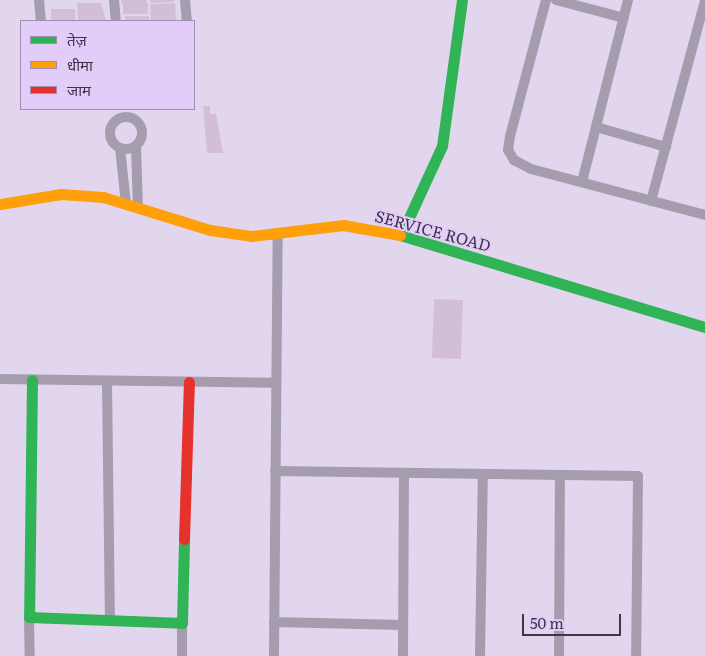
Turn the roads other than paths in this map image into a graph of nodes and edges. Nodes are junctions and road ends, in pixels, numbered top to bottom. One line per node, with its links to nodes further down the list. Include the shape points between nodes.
1 (39, 0): 10 (street)
2 (114, 0): 11 (street)
3 (185, 0): 12 (street)
4 (462, 0): 26 (street, via 442,146)
5 (546, 0): 19 (street, via 508,150 514,160 532,169)
6 (556, 0): 9 (street)
7 (628, 0): 9 (street)
8 (705, 1): 13 (street)
9 (624, 18): 15 (street)
10 (41, 20)
11 (116, 20)
12 (187, 20)
13 (701, 29): 17 (street)
14 (124, 113): 16 (street, via 140,125 142,135); 18 (street, via 113,124 110,134)
15 (596, 127): 17 (street); 19 (street)
16 (136, 146): 18 (street); 23 (street)
17 (666, 147): 20 (street)
18 (120, 148): 22 (street)
19 (582, 182): 20 (street)
20 (651, 201): 24 (street)
21 (0, 204): 22 (street, SERVICE ROAD, via 61,194)
22 (126, 204): 23 (street, SERVICE ROAD)
23 (138, 208): 25 (street, SERVICE ROAD, via 210,230 251,236)
24 (705, 215)
25 (278, 233): 26 (street, SERVICE ROAD, via 343,225); 32 (street)
26 (401, 236): 27 (street, SERVICE ROAD)
27 (705, 327)
28 (0, 379): 29 (street)
29 (32, 380): 30 (street); 37 (street)
30 (107, 381): 31 (street); 38 (street)
31 (189, 382): 32 (street); 40 (street)
32 (275, 383): 33 (street)
33 (274, 470): 34 (street); 39 (street)
34 (404, 473): 35 (street); 41 (street)
35 (484, 474): 36 (street); 46 (street)
36 (560, 475): 47 (street); 48 (street, via 638,476)
37 (30, 617): 38 (street); 42 (street)
38 (110, 619): 40 (street)
39 (274, 622): 41 (street); 44 (street)
40 (182, 623): 43 (street)
41 (403, 625): 45 (street)
42 (30, 656)
43 (182, 656)
44 (274, 656)
45 (403, 656)
46 (480, 656)
47 (559, 656)
48 (636, 656)

